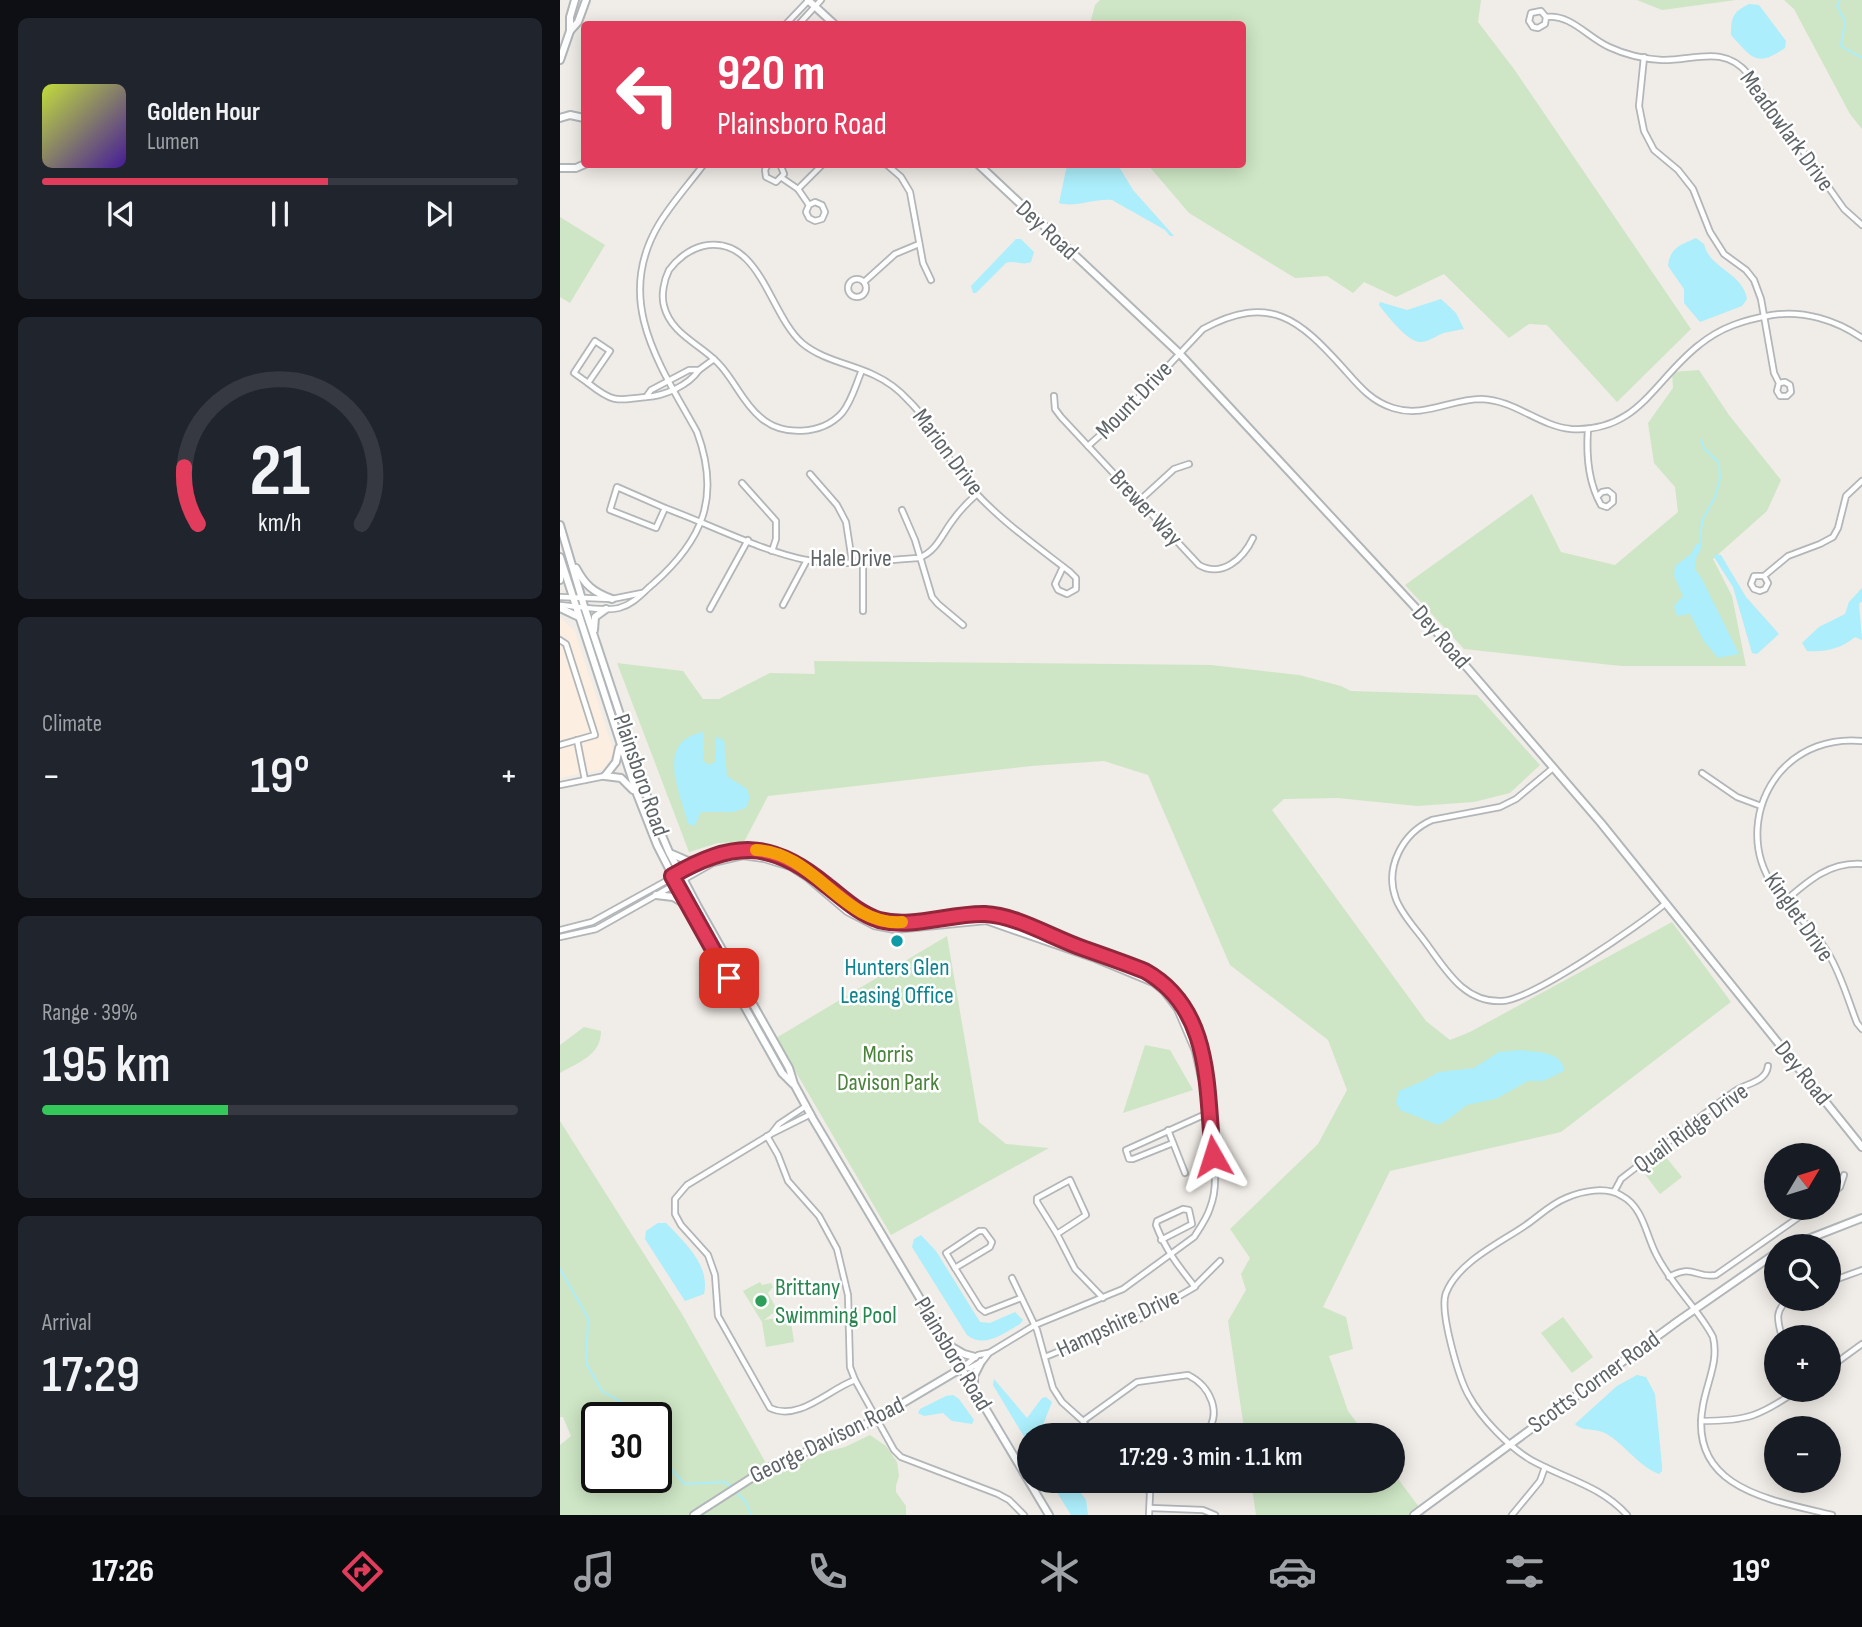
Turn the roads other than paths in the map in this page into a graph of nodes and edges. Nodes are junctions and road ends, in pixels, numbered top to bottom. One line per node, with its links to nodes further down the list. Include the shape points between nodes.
1 (575, 0): 10 (street)
2 (586, 0): 10 (street)
3 (809, 0): 5 (street); 7 (street)
4 (821, 0): 5 (street)
5 (815, 7): 8 (street); 9 (street)
6 (1546, 17): 6 (street, Meadowlark Drive, via 1538,10 1528,19 1538,28); 11 (street, Meadowlark Drive, via 1566,19 1606,46)
7 (789, 21)
8 (802, 21)
9 (831, 21)
10 (570, 31): 12 (street)
11 (1644, 57): 26 (street, Meadowlark Drive, via 1675,60 1710,54 1742,67 1843,209); 30 (street, via 1639,106 1648,142 1693,188 1724,254 1754,280)
12 (560, 60)
13 (581, 117): 14 (street)
14 (560, 118)
15 (581, 166): 16 (street)
16 (560, 168)
17 (701, 168): 36 (street, via 660,222 641,266 642,320)
18 (766, 168): 23 (street, via 768,180)
19 (782, 168): 23 (street)
20 (819, 168): 24 (street)
21 (891, 168): 27 (street, via 910,192)
22 (982, 168): 32 (street, Dey Road)
23 (782, 178): 24 (street)
24 (798, 189): 25 (street)
25 (809, 205): 25 (street, via 809,218 822,219 822,205)
26 (1862, 225)
27 (919, 244): 28 (street); 29 (street, via 895,254)
28 (932, 280)
29 (864, 282): 29 (street, via 852,279 849,293 861,296)
30 (1764, 317): 31 (street, via 1808,315); 38 (street); 42 (street, via 1713,334 1625,418)
31 (1862, 338)
32 (1179, 353): 42 (street, Mount Drive, via 1203,329 1221,319 1269,313 1300,326 1367,394 1392,407 1408,412 1479,399 1500,401 1556,426); 43 (street, Mount Drive); 87 (street, Dey Road, via 1415,607)
33 (714, 359): 34 (street); 35 (street, Marion Drive, via 761,419 796,432 815,429 841,414); 35 (street, Marion Drive, via 671,323 663,296 669,271 678,260 696,248 715,245 746,257 786,325 802,342)
34 (699, 370): 36 (street); 39 (street)
35 (862, 370): 48 (street, Marion Drive, via 884,380 908,400)
36 (669, 380): 39 (street); 41 (street)
37 (588, 383): 37 (street, via 610,351 595,341 574,373); 41 (street, via 620,401)
38 (1779, 383)
39 (673, 389): 41 (street); 53 (street, via 704,450 708,492)
40 (1054, 396): 43 (street, Brewer Way, via 1055,409)
41 (646, 397)
42 (1588, 429): 49 (street, via 1589,475)
43 (1088, 446): 50 (street, Brewer Way)
44 (1189, 464): 50 (street, via 1174,469)
45 (810, 474): 62 (street, via 846,522)
46 (1862, 481): 65 (street, via 1846,496 1833,537 1794,552)
47 (742, 483): 57 (street, via 776,521)
48 (977, 494): 60 (street, Hale Drive, via 933,550); 64 (street, Marion Drive)
49 (1598, 496)
50 (1139, 501): 55 (street, Brewer Way, via 1207,569 1225,568 1234,562)
51 (665, 508): 51 (street, Hale Drive, via 617,487 610,510 656,528); 53 (street, Hale Drive)
52 (902, 510): 60 (street)
53 (702, 522): 56 (street, Hale Drive); 67 (street, via 674,565)
54 (560, 525): 58 (street, Plainsboro Road)
55 (1253, 538)
56 (748, 540): 57 (street, Hale Drive); 77 (street)
57 (772, 551): 61 (street, Hale Drive)
58 (568, 552): 70 (street, Plainsboro Road); 71 (street, via 585,584)
59 (560, 558): 66 (street); 69 (street, Plainsboro Road)
60 (919, 558): 63 (street, Hale Drive); 80 (street, via 932,597)
61 (807, 560): 62 (street, Hale Drive); 72 (street)
62 (852, 561): 63 (street, Hale Drive)
63 (863, 561): 78 (street)
64 (1063, 567): 64 (street, via 1056,587 1061,593 1071,593 1076,578)
65 (1764, 576)
66 (560, 580)
67 (643, 593): 71 (street); 76 (street, via 625,606)
68 (560, 597): 69 (street)
69 (573, 597): 70 (street); 73 (street, Plainsboro Road)
70 (582, 598): 71 (street); 74 (street, Plainsboro Road)
71 (612, 599)
72 (783, 605)
73 (576, 606): 74 (street); 75 (street); 79 (street, Plainsboro Road)
74 (584, 606): 76 (street); 81 (street, Plainsboro Road)
75 (560, 607): 79 (street)
76 (606, 608): 81 (street, via 595,617)
77 (710, 609)
78 (863, 611)
79 (579, 617): 83 (street, Plainsboro Road)
80 (962, 625)
81 (594, 636): 94 (street, Plainsboro Road)
82 (560, 640): 84 (street, via 566,644 594,735)
83 (617, 735): 89 (street, via 618,758); 92 (street, Plainsboro Road)
84 (577, 740): 86 (street); 90 (street)
85 (1862, 741): 93 (street, Kinglet Drive, via 1840,740 1805,750 1773,780)
86 (560, 745)
87 (1554, 768): 102 (street, Dey Road); 102 (street, via 1516,799 1500,807 1432,820 1402,845 1393,871 1395,897 1452,978 1481,999 1516,999 1614,941)
88 (1702, 773): 93 (street, via 1737,797)
89 (605, 776): 90 (street); 92 (street, via 621,778)
90 (585, 780): 91 (street)
91 (560, 785)
92 (637, 794): 98 (street, Plainsboro Road)
93 (1761, 806): 101 (street, Kinglet Drive, via 1756,824 1764,871)
94 (669, 852): 95 (street, via 688,861); 97 (street, Plainsboro Road)
95 (703, 860): 97 (street); 109 (street, via 715,854 763,850 784,856 877,919 898,922 985,914 1145,971 1173,991 1183,1006 1202,1052)
96 (1862, 864): 101 (street, via 1827,869)
97 (679, 872): 98 (street); 99 (street, Plainsboro Road)
98 (672, 876): 99 (street, Plainsboro Road); 104 (street, via 592,922)
99 (680, 881): 100 (street); 103 (street, Plainsboro Road); 108 (street, Plainsboro Road); 109 (street, via 728,859 764,859 790,867 847,912 874,926 895,930 986,921 1140,977 1164,992 1177,1009)
100 (656, 895): 103 (street, via 673,897); 105 (street, via 596,929)
101 (1785, 901): 106 (street, Kinglet Drive, via 1829,954)
102 (1666, 903): 116 (street, Dey Road)
103 (688, 906): 108 (street, Plainsboro Road, via 782,1073)
104 (560, 930)
105 (560, 937)
106 (1862, 1029)
107 (1768, 1066): 120 (street, Quail Ridge Drive, via 1763,1077 1740,1088 1621,1179)
108 (794, 1084): 110 (street, Plainsboro Road)
109 (1207, 1091): 111 (street)
110 (806, 1106): 112 (street, Plainsboro Road); 114 (street)
111 (1208, 1112): 113 (street); 126 (street, via 1215,1173 1211,1208 1194,1237)
112 (811, 1114): 114 (street); 139 (street, Plainsboro Road)
113 (1168, 1130): 115 (street); 115 (street, via 1128,1147 1129,1159)
114 (769, 1135): 145 (street, via 788,1181 819,1216 837,1249 848,1295 849,1359); 145 (street, via 682,1189 674,1203 675,1214 708,1255 715,1275 718,1316 770,1408 800,1408)
115 (1173, 1143): 117 (street)
116 (1862, 1147)
117 (1185, 1173)
118 (1844, 1175): 119 (street)
119 (1841, 1184)
120 (1614, 1192): 131 (street, Quail Ridge Drive, via 1634,1205); 152 (street, Quail Ridge Drive, via 1584,1192 1555,1204 1472,1262 1446,1293 1443,1305 1468,1394)
121 (1862, 1218): 124 (street)
122 (1795, 1220): 131 (street, via 1716,1275 1688,1269)
123 (1057, 1234): 123 (street, via 1037,1198 1070,1180 1087,1215); 136 (street, via 1075,1269)
124 (1821, 1234)
125 (1161, 1240): 125 (street, via 1157,1221 1189,1210 1192,1224); 126 (street)
126 (1170, 1255): 134 (street); 136 (street)
127 (1220, 1261): 134 (street, Hampshire Drive)
128 (1764, 1261): 137 (street, Scotts Corner Road)
129 (955, 1268): 129 (street, via 946,1253 984,1231 992,1242 990,1247); 135 (street, via 985,1312)
130 (1862, 1270): 133 (street)
131 (1669, 1277): 137 (street, Quail Ridge Drive)
132 (1012, 1278): 135 (street, Hampshire Drive)
133 (1841, 1278)
134 (1195, 1287): 141 (street, Hampshire Drive, via 1141,1318)
135 (1021, 1298): 138 (street, Hampshire Drive)
136 (1103, 1298): 138 (street)
137 (1694, 1310): 150 (street, Quail Ridge Drive, via 1708,1327 1716,1349); 152 (street, Scotts Corner Road)
138 (1035, 1325): 141 (street, Hampshire Drive); 142 (street)
139 (948, 1344): 142 (street); 144 (street, Plainsboro Road)
140 (1862, 1344): 143 (street)
141 (1045, 1357): 149 (street, Hampshire Drive, via 1053,1388)
142 (978, 1359): 144 (street, via 970,1368); 146 (street)
143 (1841, 1359)
144 (961, 1368): 146 (street, Plainsboro Road); 148 (street, George Davison Road)
145 (855, 1380): 148 (street)
146 (974, 1390): 158 (street, Plainsboro Road)
147 (1780, 1402): 150 (street, via 1752,1417)
148 (876, 1419): 156 (street, George Davison Road, via 776,1463); 157 (street, via 901,1457 998,1494)
149 (1083, 1421): 151 (street, via 1142,1380 1188,1375 1211,1397)
150 (1701, 1421): 164 (street, via 1709,1459 1729,1481 1741,1489)
151 (1212, 1423)
152 (1508, 1444): 153 (street, Quail Ridge Drive); 161 (street, Scotts Corner Road)
153 (1545, 1467): 162 (street); 163 (street, Quail Ridge Drive, via 1603,1493)
154 (1150, 1493): 155 (street)
155 (1151, 1508): 159 (street); 160 (street, via 1203,1510)
156 (694, 1515)
157 (1024, 1515)
158 (1049, 1515)
159 (1149, 1515)
160 (1215, 1515)
161 (1414, 1515)
162 (1512, 1515)
163 (1627, 1515)
164 (1832, 1515)

